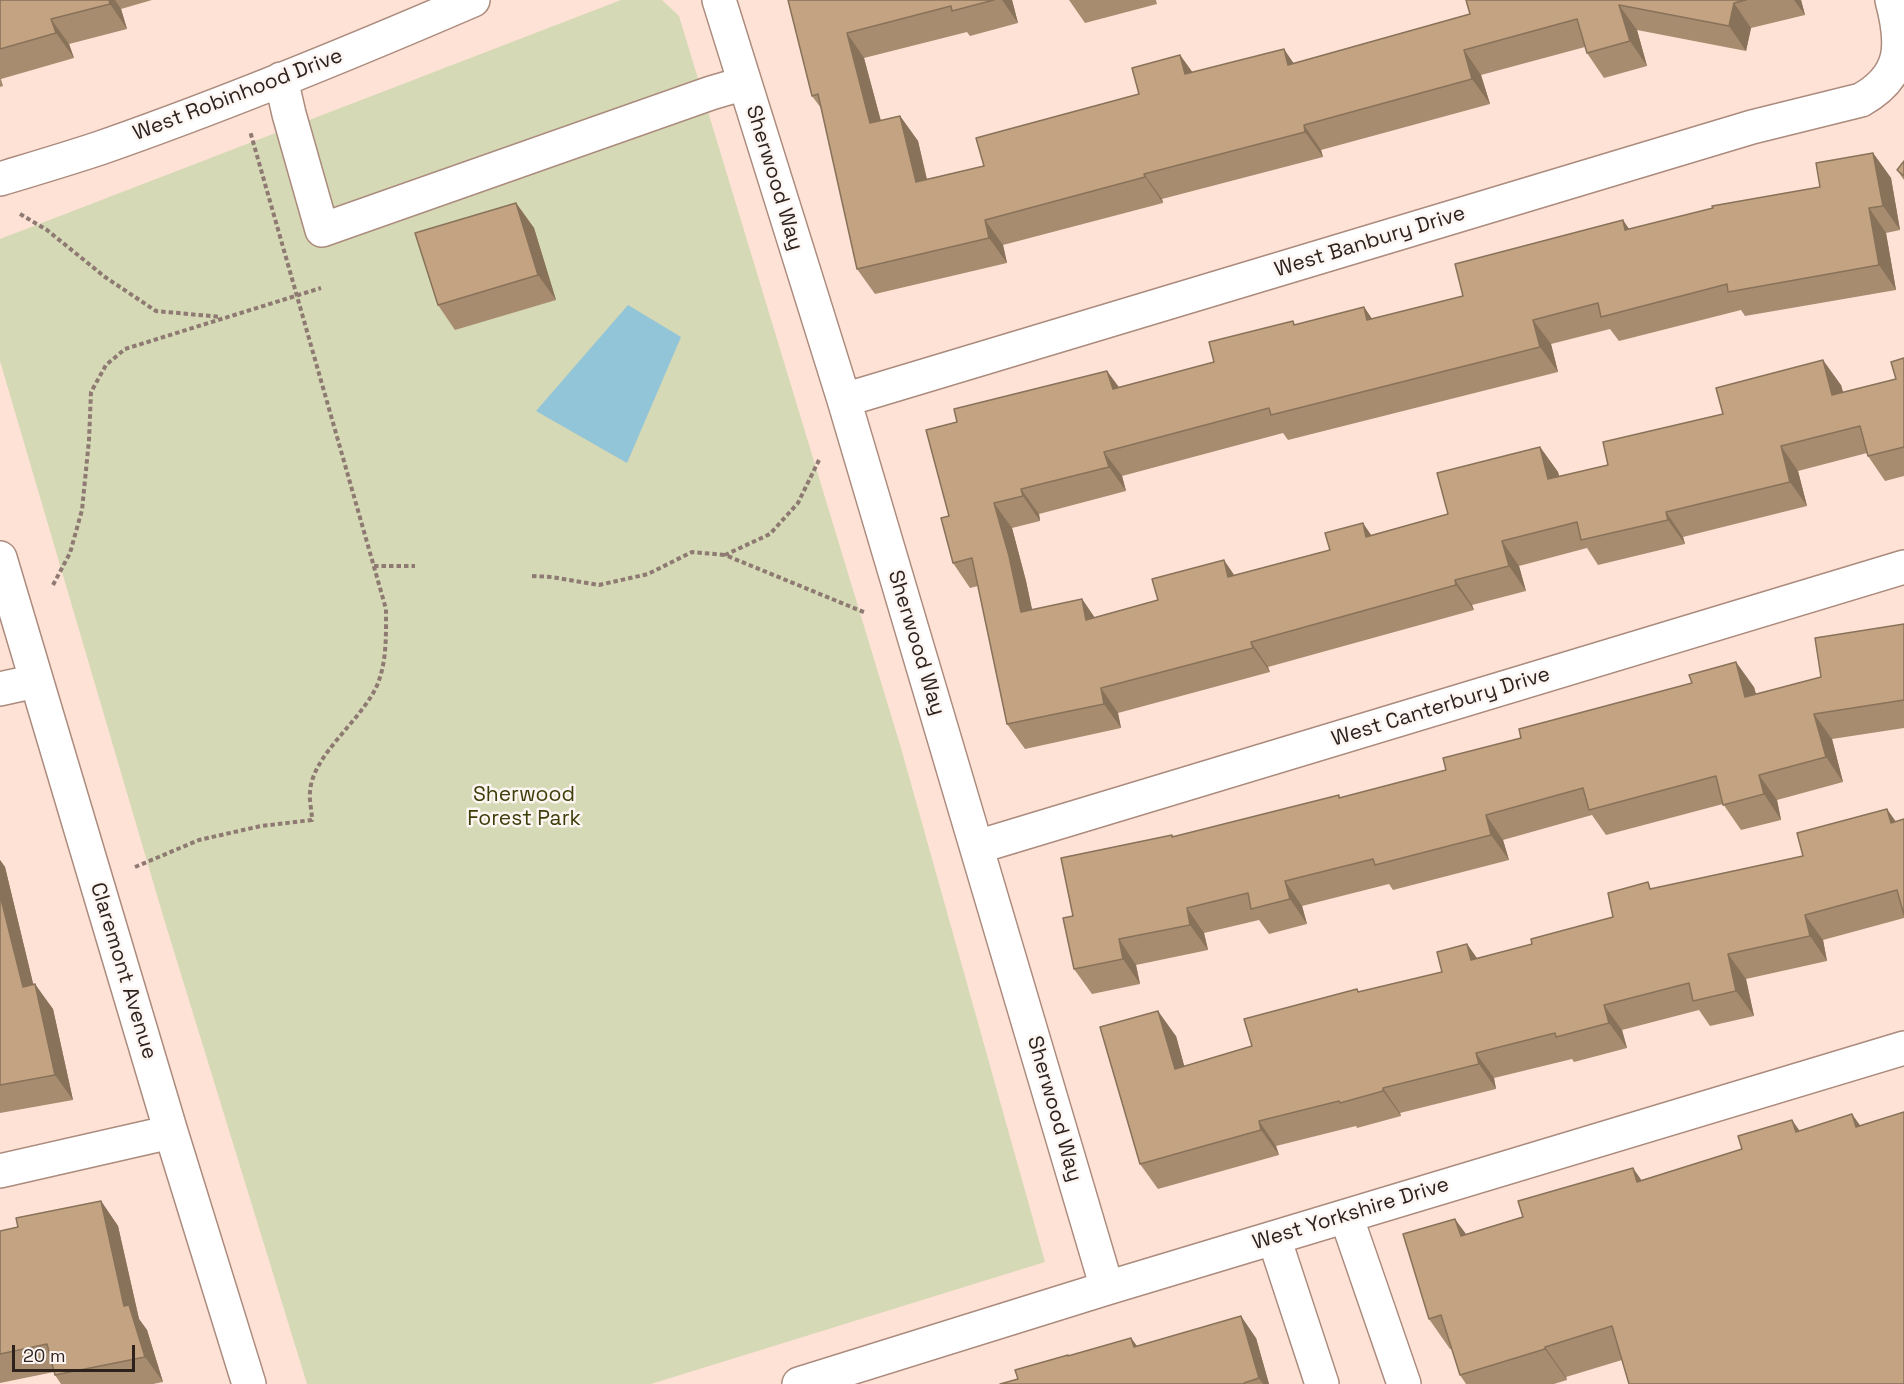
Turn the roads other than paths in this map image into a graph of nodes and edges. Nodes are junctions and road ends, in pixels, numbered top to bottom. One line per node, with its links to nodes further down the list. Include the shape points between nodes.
1 (472, 0): 4 (street, West Robinhood Drive)
2 (719, 0): 5 (street, Sherwood Way)
3 (1892, 0): 7 (street, West Banbury Drive, via 1900,27 1901,57 1891,77 1861,100 1752,127)
4 (281, 79): 5 (street, via 322,230); 6 (street, West Robinhood Drive, via 99,148)
5 (745, 83): 7 (street, Sherwood Way)
6 (0, 179)
7 (844, 400): 12 (street, Sherwood Way)
8 (0, 558): 10 (street, Claremont Avenue)
9 (1904, 567): 12 (street, West Canterbury Drive)
10 (36, 681): 11 (street); 14 (street, Claremont Avenue)
11 (0, 689)
12 (977, 847): 18 (street, Sherwood Way)
13 (1904, 1048): 16 (street, West Yorkshire Drive)
14 (171, 1132): 15 (street); 19 (street, Claremont Avenue)
15 (0, 1171)
16 (1347, 1216): 17 (street, West Yorkshire Drive); 22 (street)
17 (1274, 1238): 18 (street, West Yorkshire Drive); 21 (street)
18 (1107, 1288): 20 (street, West Yorkshire Drive)
19 (249, 1384)
20 (799, 1384)
21 (1322, 1384)
22 (1404, 1384)

